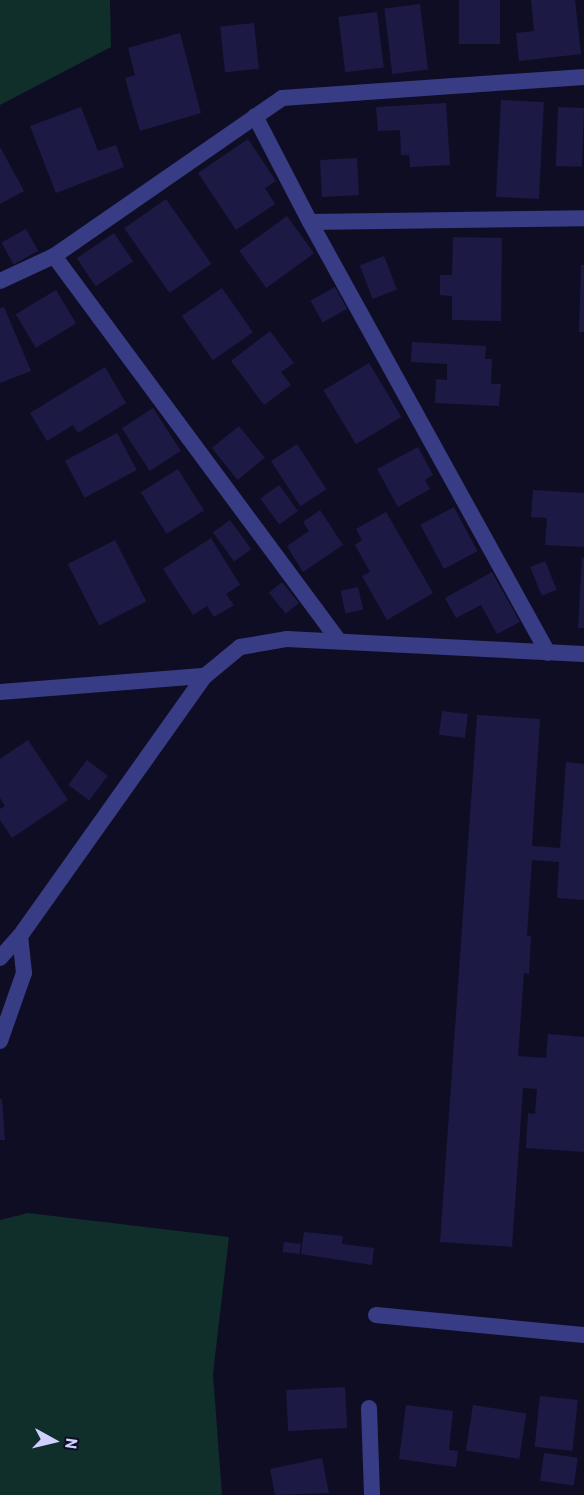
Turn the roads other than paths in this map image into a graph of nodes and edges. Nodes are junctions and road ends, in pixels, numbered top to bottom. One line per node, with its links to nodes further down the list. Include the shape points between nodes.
1 (584, 77): 2 (street, via 282,98)
2 (255, 116): 4 (street); 5 (street)
3 (584, 218): 4 (street)
4 (310, 222): 8 (street)
5 (54, 256): 6 (street); 7 (street)
6 (0, 281)
7 (339, 641): 8 (street); 10 (street, via 287,639 240,647)
8 (548, 652): 9 (street)
9 (584, 654)
10 (205, 676): 11 (street); 12 (street)
11 (0, 692)
12 (20, 936): 13 (street); 14 (street, via 24,973)
13 (0, 958)
14 (0, 1041)
15 (376, 1315): 16 (street)
16 (584, 1335)
17 (369, 1408): 18 (street)
18 (372, 1495)

